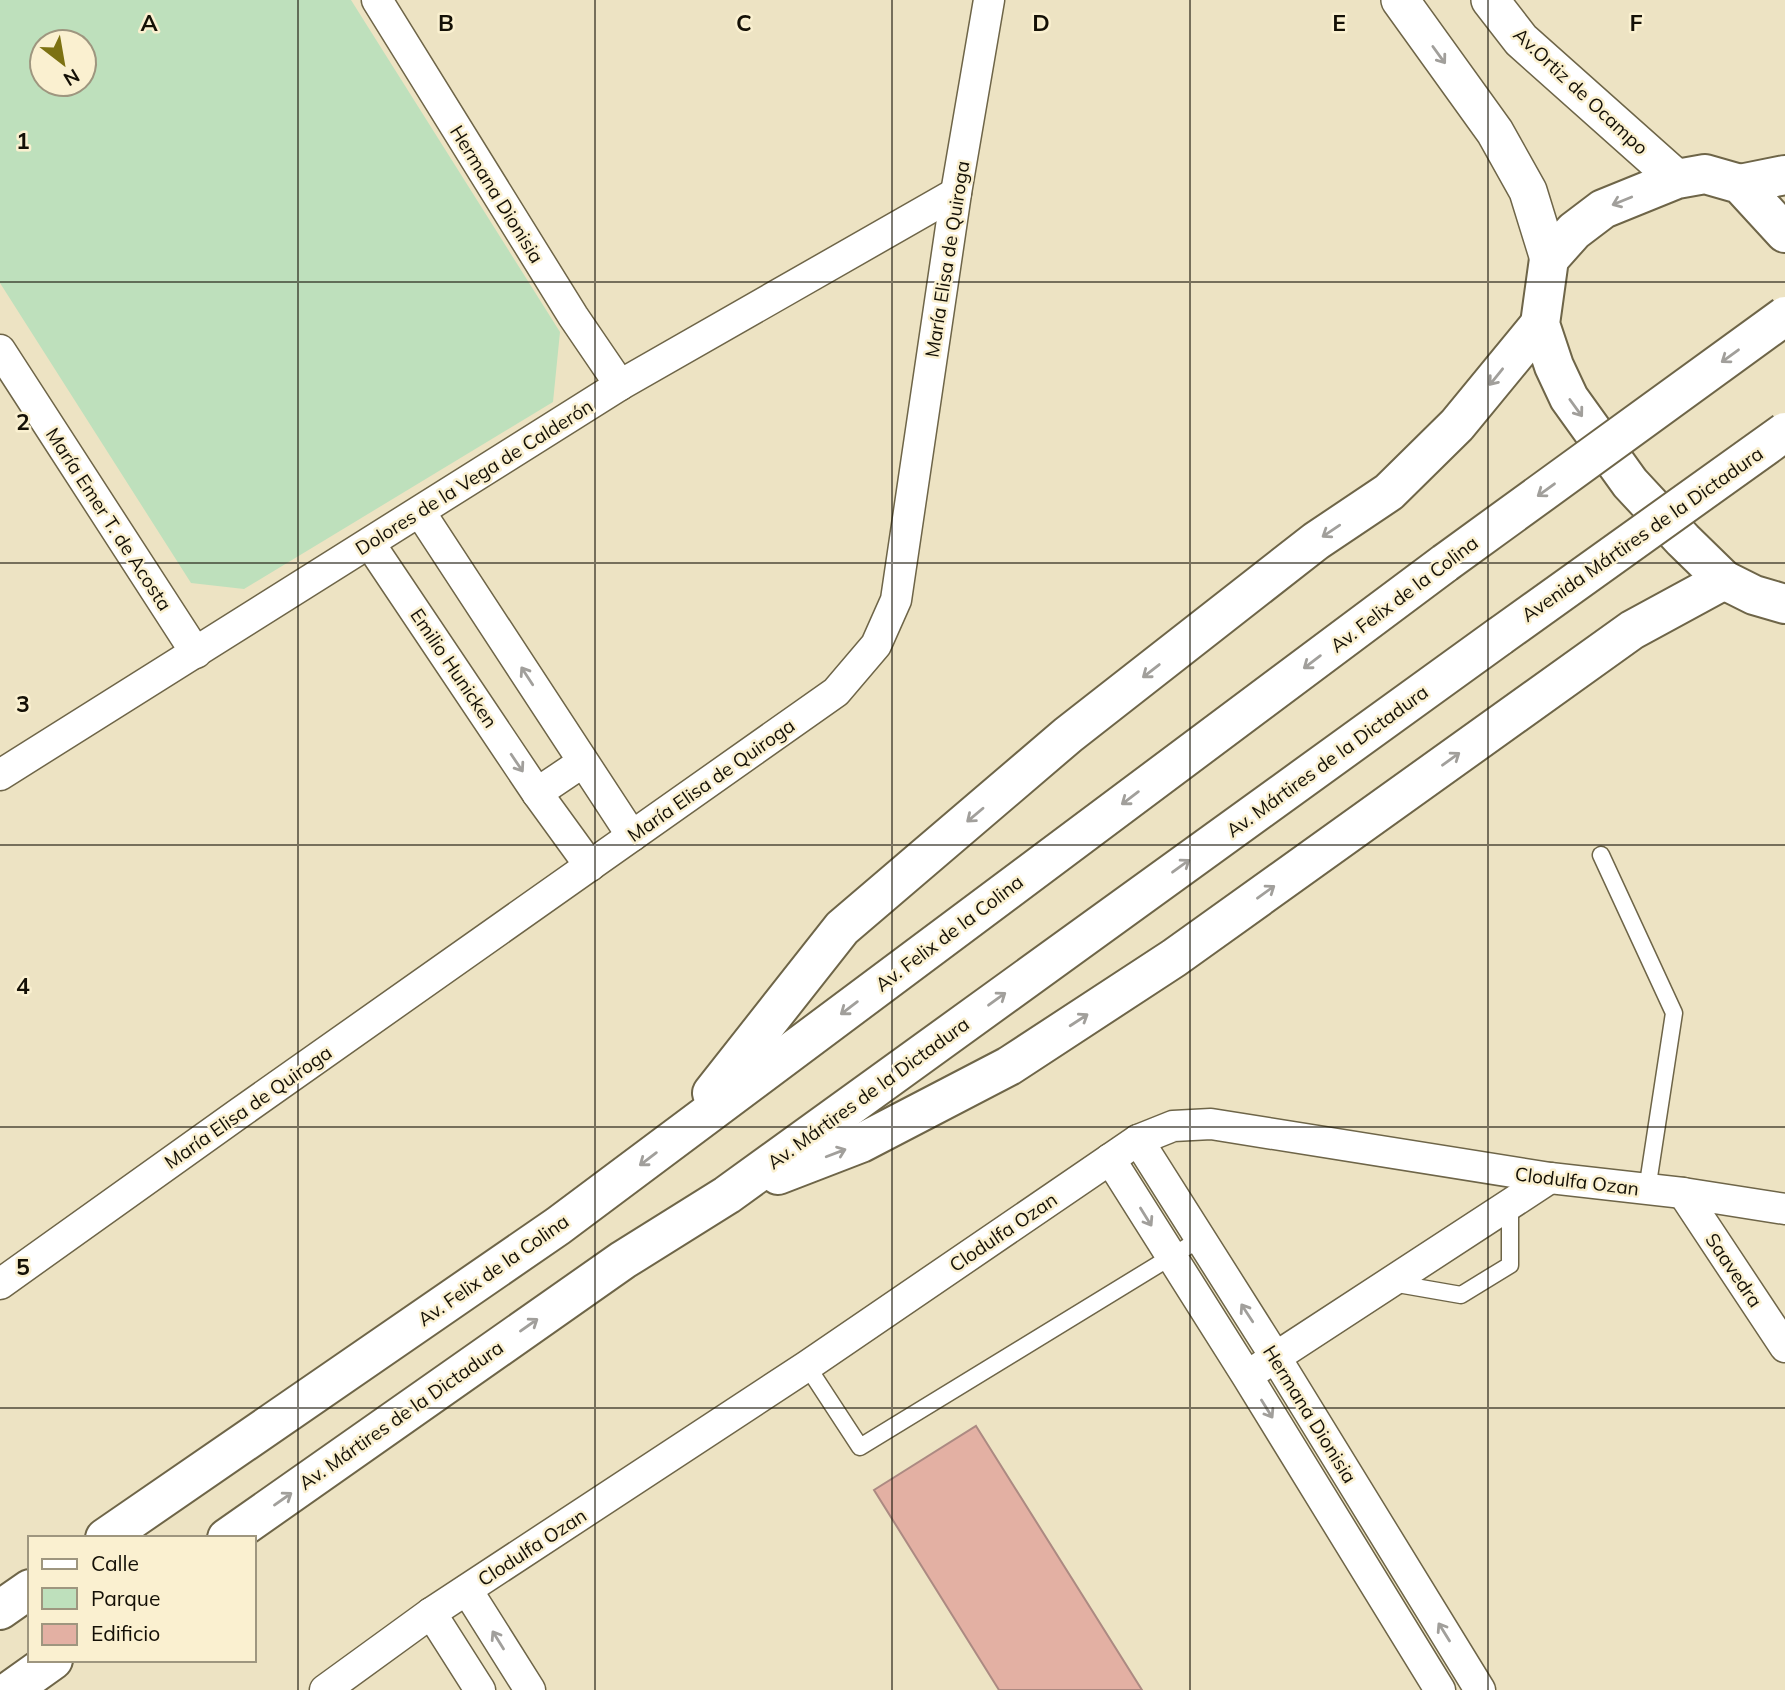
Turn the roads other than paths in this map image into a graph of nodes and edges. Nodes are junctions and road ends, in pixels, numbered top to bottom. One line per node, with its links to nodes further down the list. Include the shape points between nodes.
1 (989, 0): 8 (street, María Elisa de Quiroga)
2 (1399, 0): 10 (street, one-way to 10, via 1494,132 1528,191)
3 (1490, 0): 6 (street, Av.Ortiz de Ocampo, via 1521,40)
4 (386, 3): 14 (street, Hermana Dionisia, via 573,316)
5 (1785, 175): 7 (main road)
6 (1677, 179): 7 (main road, via 1705,174); 10 (main road, one-way to 10, via 1602,209)
7 (1740, 184): 9 (main road)
8 (956, 193): 14 (street, Dolores de la Vega de Calderón); 25 (street, María Elisa de Quiroga, via 896,600 876,645 836,692)
9 (1785, 233)
10 (1549, 259): 12 (main road)
11 (1785, 316): 28 (main road, Av. Felix de la Colina, one-way to 28, bridge, via 1445,563)
12 (1539, 324): 18 (main road, one-way to 18, via 1569,398 1630,483); 28 (main road, one-way to 28, via 1457,425 1389,492 1316,541 1069,735 842,928)
13 (0, 350): 21 (street, María Emer T. de Acosta)
14 (620, 385): 16 (street, Dolores de la Vega de Calderón)
15 (1785, 432): 20 (main road, Avenida Mártires de la Dictadura, bridge)
16 (420, 512): 17 (street, Dolores de la Vega de Calderón); 22 (street, one-way to 16)
17 (370, 544): 21 (street, Dolores de la Vega de Calderón); 24 (street, Emilio Hunicken, one-way to 24)
18 (1724, 580): 19 (main road); 34 (main road, one-way to 18, via 861,1143 1009,1066 1174,958 1632,630)
19 (1785, 604)
20 (1500, 636): 34 (main road, Av. Mártires de la Dictadura, one-way to 20)
21 (196, 653): 23 (street, Dolores de la Vega de Calderón)
22 (583, 762): 24 (street); 25 (street)
23 (0, 775)
24 (537, 793): 27 (street, Emilio Hunicken)
25 (632, 836): 27 (street, María Elisa de Quiroga)
26 (1601, 855): 32 (lane, via 1674,1013)
27 (590, 866): 40 (street, María Elisa de Quiroga)
28 (680, 1134): 45 (main road, Av. Felix de la Colina, one-way to 45, via 558,1226)
29 (1138, 1140): 30 (street, Clodulfa Ozan); 31 (street, Clodulfa Ozan, via 1173,1126 1211,1124); 37 (street, Hermana Dionisia)
30 (1110, 1159): 38 (street, Hermana Dionisia, one-way to 38); 43 (street, Clodulfa Ozan)
31 (1549, 1178): 32 (street, Clodulfa Ozan); 35 (street)
32 (1647, 1190): 33 (street, Clodulfa Ozan)
33 (1683, 1193): 36 (street, Clodulfa Ozan); 41 (street, Saavedra)
34 (727, 1195): 46 (main road, Av. Mártires de la Dictadura, one-way to 34, via 623,1259)
35 (1510, 1203): 39 (street); 39 (lane, via 1510,1265 1461,1295)
36 (1785, 1209)
37 (1200, 1239): 38 (lane); 42 (street, Hermana Dionisia, one-way to 37)
38 (1171, 1257): 43 (lane, via 860,1447); 44 (street, Hermana Dionisia)
39 (1390, 1282): 42 (street)
40 (0, 1284)
41 (1785, 1347)
42 (1276, 1357): 44 (street); 57 (street, Hermana Dionisia, one-way to 42)
43 (807, 1366): 47 (street, Clodulfa Ozan)
44 (1247, 1376): 56 (street, Hermana Dionisia, one-way to 56)
45 (108, 1536)
46 (230, 1536)
47 (467, 1590): 50 (street, Clodulfa Ozan); 55 (street, one-way to 47)
48 (28, 1591): 49 (main road)
49 (0, 1610)
50 (431, 1613): 53 (street, Clodulfa Ozan); 54 (street)
51 (50, 1662): 52 (main road)
52 (11, 1690)
53 (325, 1690)
54 (480, 1690)
55 (530, 1690)
56 (1440, 1690)
57 (1480, 1690)

